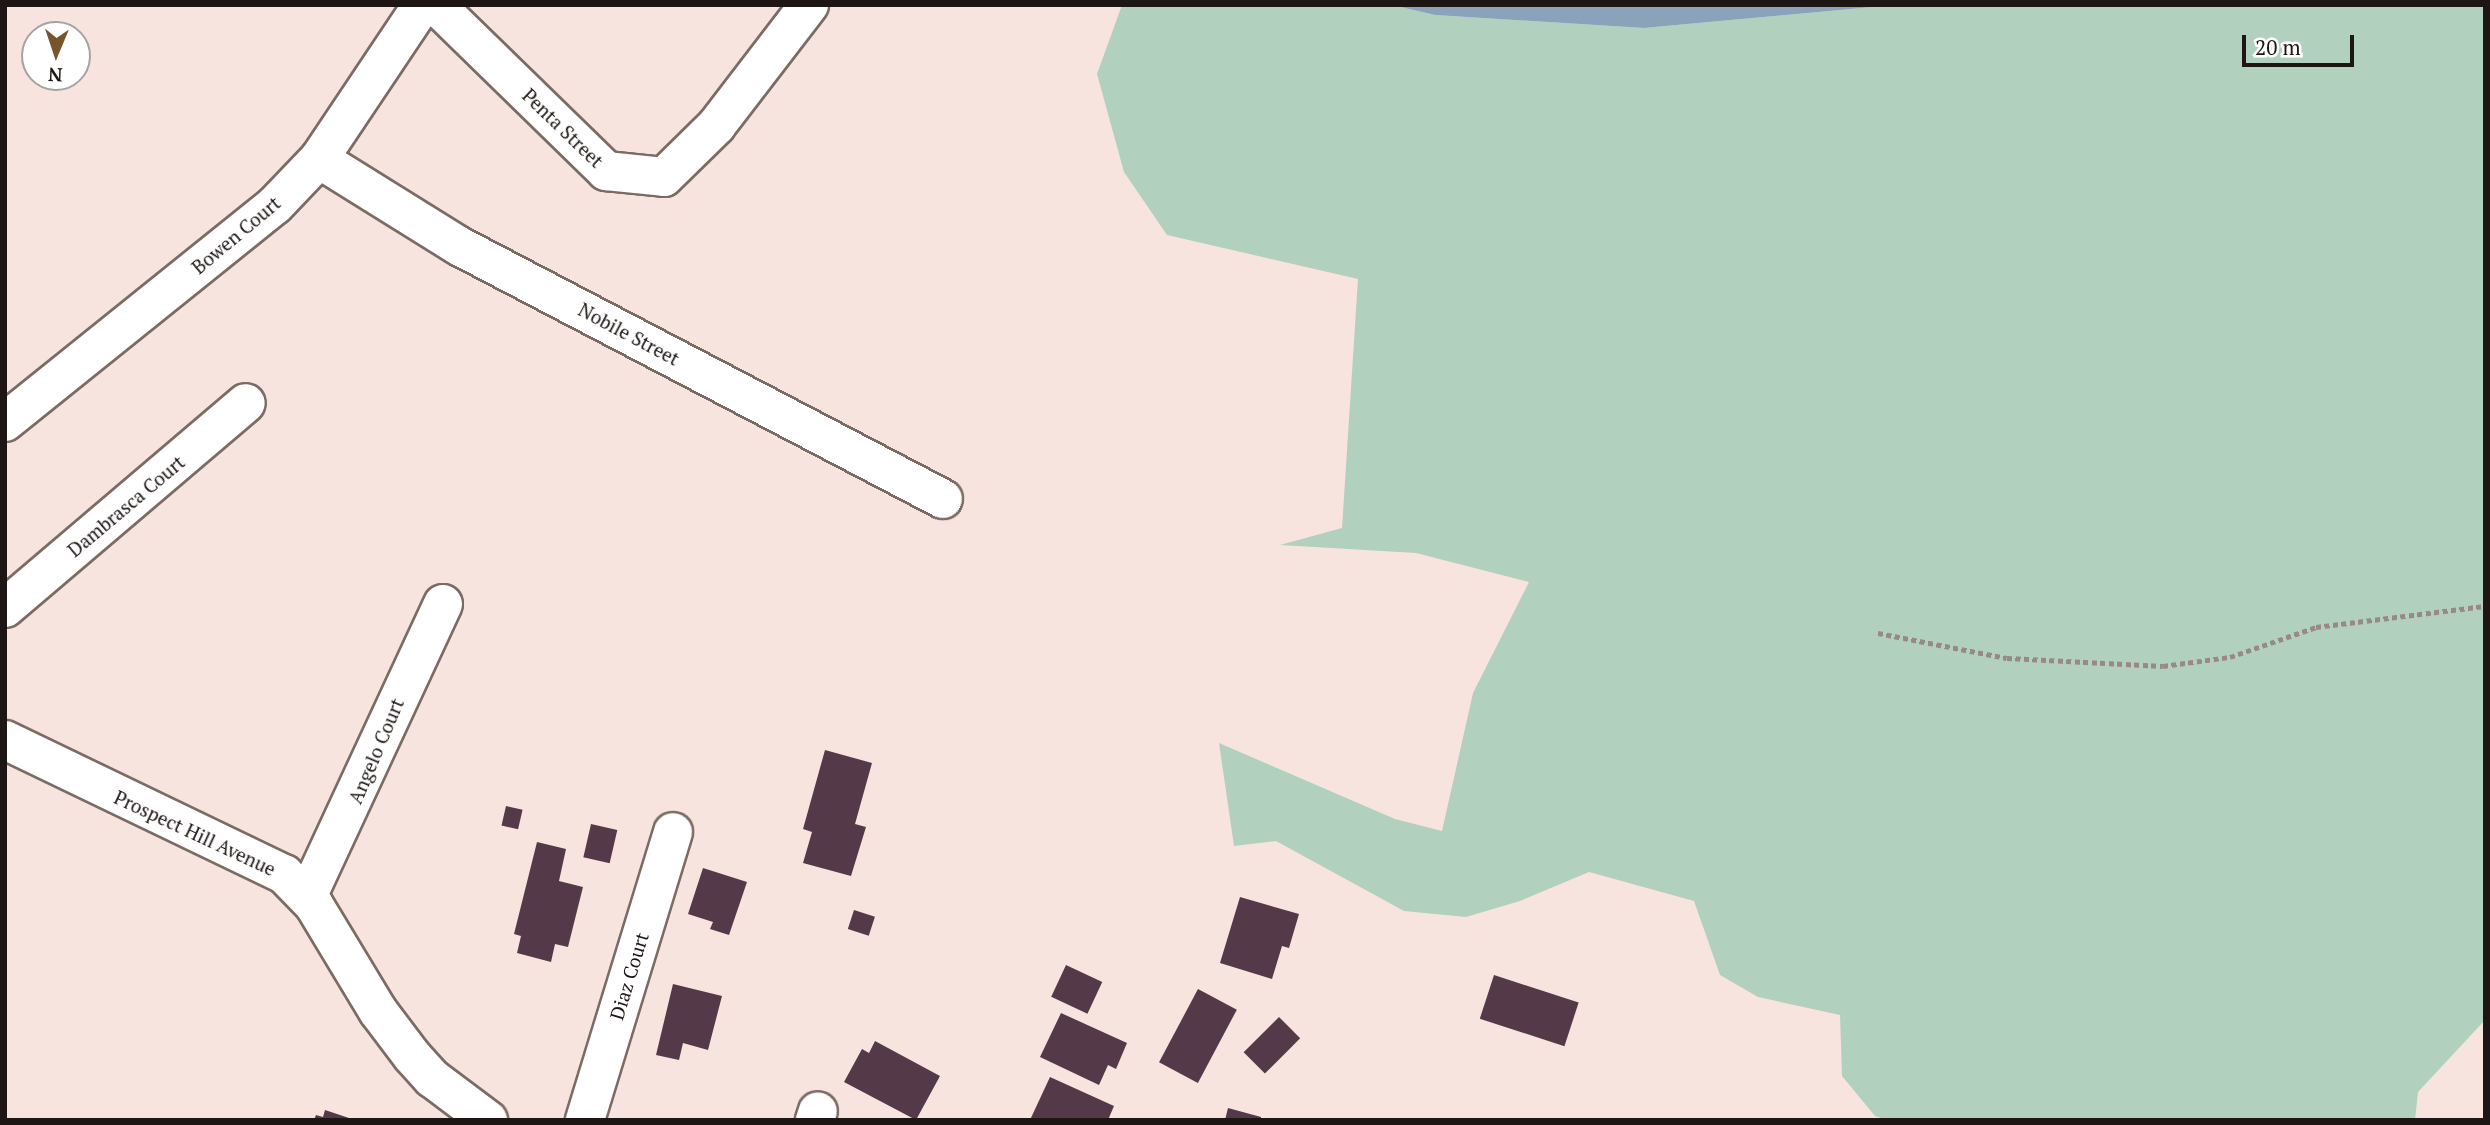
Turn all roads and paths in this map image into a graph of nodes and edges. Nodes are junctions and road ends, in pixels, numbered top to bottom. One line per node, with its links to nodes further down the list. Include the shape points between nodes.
1 (422, 5): 4 (street, Bowen Court)
2 (436, 5): 3 (street, Penta Street, via 606,171 664,177 716,126)
3 (809, 5)
4 (319, 159): 6 (street, Bowen Court, via 235,241 155,299); 7 (street, Nobile Street, via 459,246)
5 (246, 403): 10 (street, Dambrasca Court)
6 (5, 422)
7 (943, 499)
8 (443, 604): 14 (street, Angelo Court)
9 (2485, 606): 11 (path, via 2316,627 2230,657 2163,666 2007,658)
10 (5, 608)
11 (1878, 633)
12 (5, 740): 14 (street, Prospect Hill Avenue, via 273,868)
13 (673, 832): 16 (street, Diaz Court)
14 (307, 897): 15 (street, Prospect Hill Avenue, via 378,1012 412,1056 432,1078)
15 (488, 1120)
16 (585, 1120)

